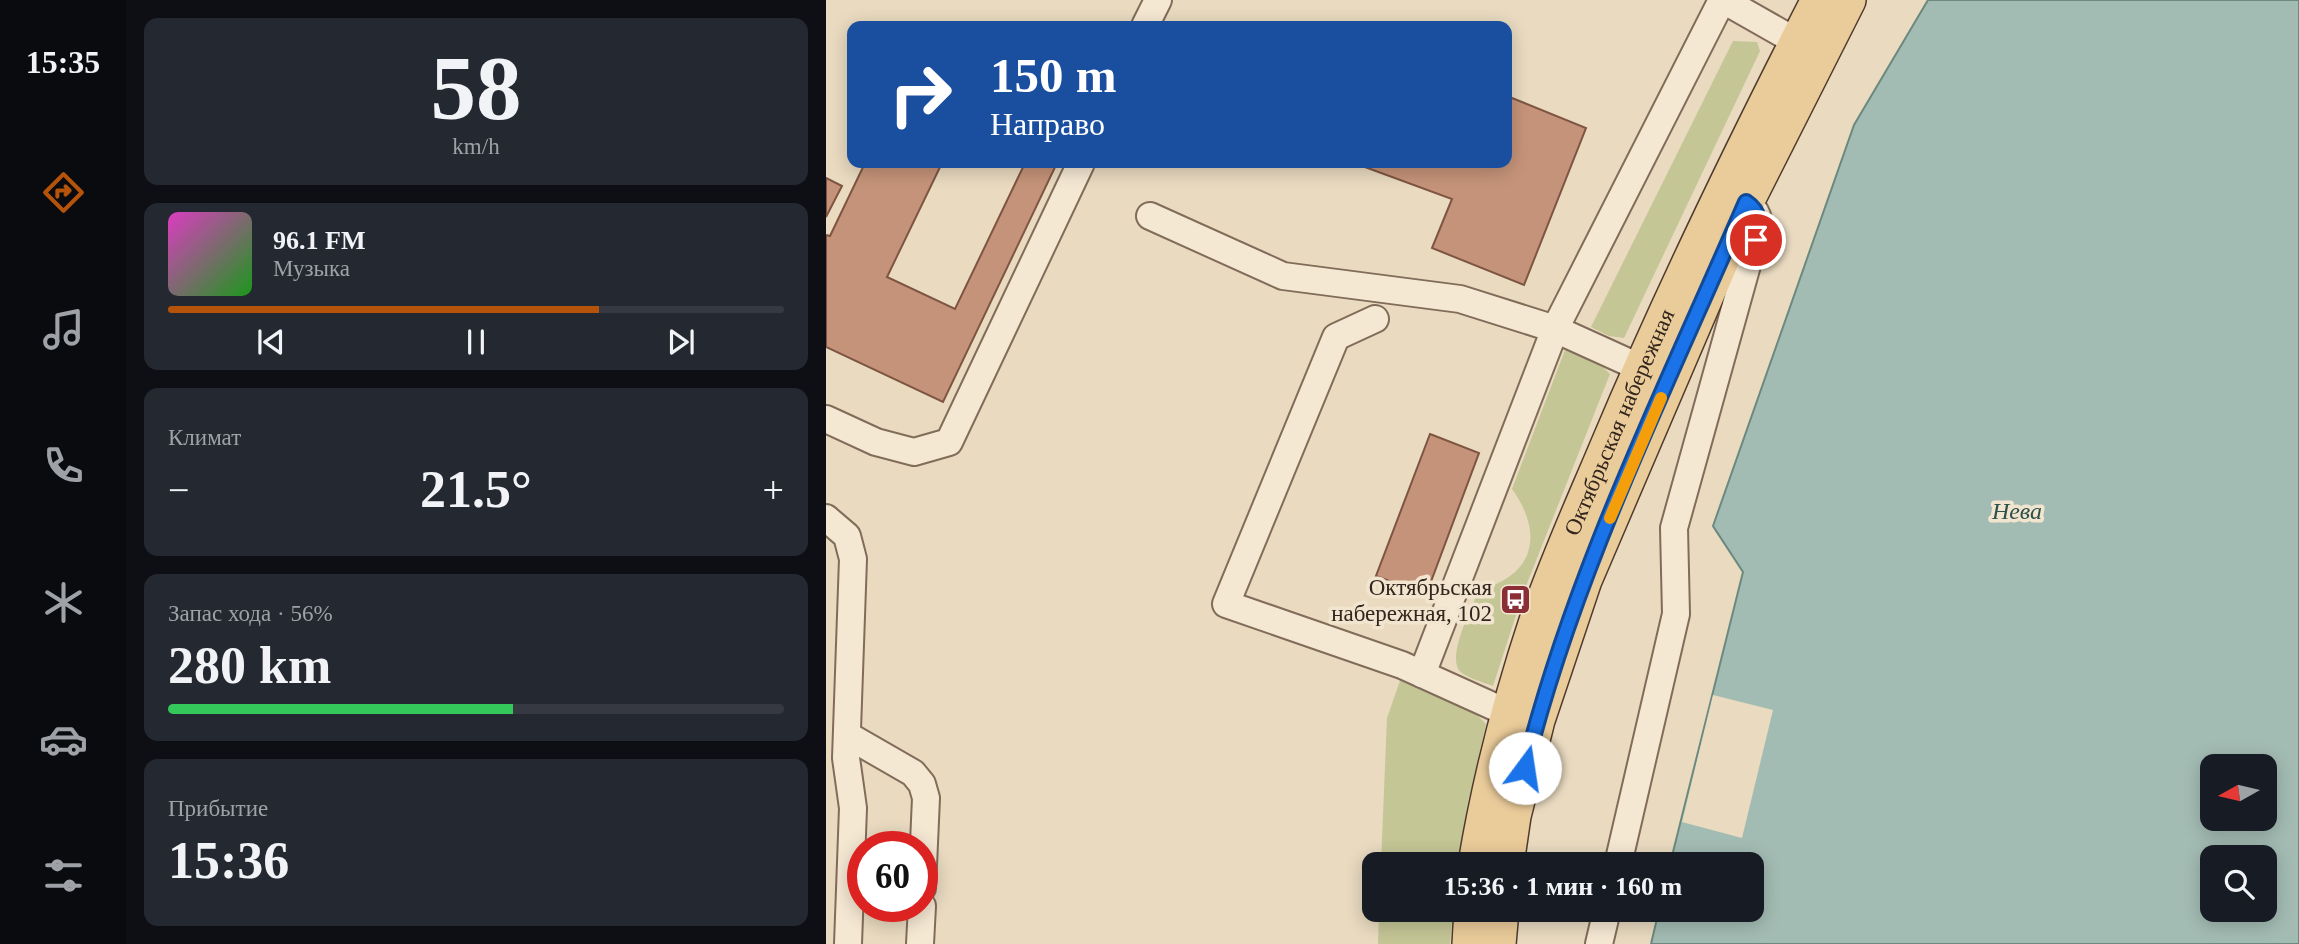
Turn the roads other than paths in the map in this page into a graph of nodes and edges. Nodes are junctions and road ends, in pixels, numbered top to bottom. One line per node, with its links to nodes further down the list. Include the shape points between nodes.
1 (1158, 0): 5 (lane)
2 (1723, 0): 6 (lane); 11 (lane)
3 (1819, 0): 6 (main road, Октябрьская набережная)
4 (1848, 0): 8 (main road, Октябрьская набережная)
5 (1148, 21)
6 (1797, 42): 8 (main road, Октябрьская набережная)
7 (1079, 168): 13 (lane, via 949,442 914,452 876,442)
8 (1734, 199): 12 (main road, Октябрьская набережная); 20 (main road, Октябрьская набережная, via 1584,580 1537,720); 21 (lane, via 1755,209 1759,222 1756,240 1674,528 1676,614)
9 (1150, 216): 11 (lane, via 1283,276 1460,299)
10 (1375, 319): 15 (lane, via 1336,337 1226,604)
11 (1555, 329): 12 (lane); 15 (lane)
12 (1641, 368): 16 (main road, Октябрьская набережная, via 1539,616)
13 (826, 419)
14 (826, 518): 17 (lane, via 846,536 853,559)
15 (1422, 674): 16 (lane)
16 (1508, 713): 19 (main road, Октябрьская набережная)
17 (847, 735): 18 (lane, via 913,773 922,783); 26 (lane, via 853,808)
18 (925, 831)
19 (1478, 852)
20 (1508, 852)
21 (1621, 852)
22 (921, 922): 27 (lane)
23 (1471, 922): 28 (main road)
24 (1500, 922): 29 (main road)
25 (1604, 922): 30 (lane)
26 (848, 944)
27 (920, 944)
28 (1470, 944)
29 (1498, 944)
30 (1599, 944)

